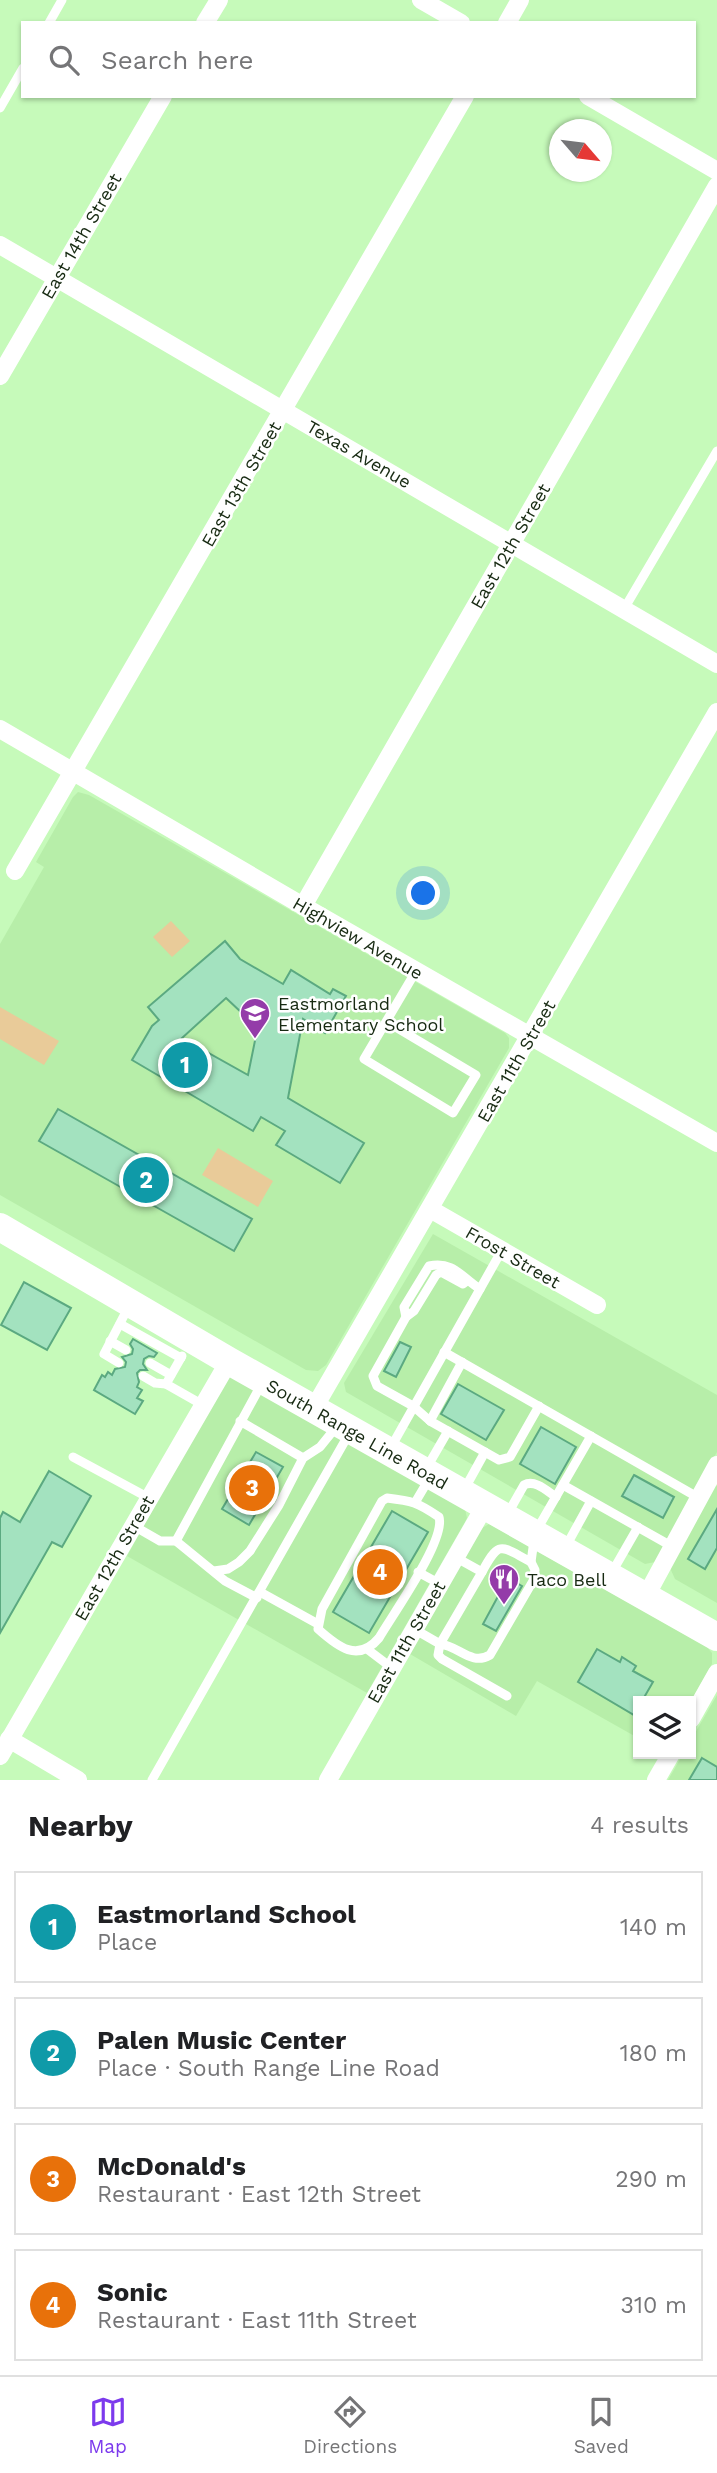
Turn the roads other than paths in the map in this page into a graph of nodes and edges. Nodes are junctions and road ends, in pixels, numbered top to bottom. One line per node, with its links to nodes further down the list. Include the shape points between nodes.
1 (62, 0): 5 (lane)
2 (219, 0): 6 (street)
3 (421, 0): 7 (street)
4 (520, 0): 8 (street)
5 (50, 21)
6 (206, 21)
7 (458, 21)
8 (508, 21)
9 (21, 71): 13 (lane)
10 (162, 98): 17 (street, East 14th Street)
11 (464, 98): 19 (street, East 13th Street)
12 (591, 98): 14 (street)
13 (0, 108)
14 (717, 172)
15 (717, 186): 21 (street, East 12th Street)
16 (0, 245): 17 (street, Texas Avenue)
17 (57, 278): 18 (street, East 14th Street); 19 (street, Texas Avenue)
18 (0, 376)
19 (284, 411): 21 (street, Texas Avenue); 26 (street, East 13th Street)
20 (717, 451): 22 (lane)
21 (512, 543): 22 (street, Texas Avenue); 28 (street, East 12th Street)
22 (624, 609): 23 (street, Texas Avenue)
23 (717, 664)
24 (717, 712): 31 (street, East 11th Street)
25 (0, 729): 26 (street, Highview Avenue)
26 (73, 772): 27 (street, East 13th Street); 28 (street, Highview Avenue)
27 (15, 871)
28 (303, 906): 29 (street, Highview Avenue)
29 (416, 971): 30 (lane); 31 (street, Highview Avenue)
30 (387, 1022): 30 (lane, via 364,1059 453,1112 476,1075)
31 (530, 1037): 32 (street, Highview Avenue); 33 (street, East 11th Street)
32 (717, 1143)
33 (430, 1209): 35 (street, Frost Street); 53 (street, East 11th Street)
34 (0, 1227): 38 (main road, South Range Line Road)
35 (502, 1250): 36 (lane); 37 (street, Frost Street)
36 (480, 1289): 42 (lane); 51 (lane, via 441,1272 406,1317 373,1376 377,1386)
37 (597, 1305)
38 (125, 1314): 39 (lane); 40 (main road, South Range Line Road)
39 (110, 1341): 41 (lane); 45 (lane, via 104,1354)
40 (186, 1349): 43 (main road, South Range Line Road); 48 (lane)
41 (126, 1350)
42 (444, 1352): 44 (lane); 51 (lane)
43 (229, 1361): 49 (main road, South Range Line Road); 50 (street, East 12th Street)
44 (462, 1362): 52 (lane); 54 (lane)
45 (119, 1363)
46 (150, 1363): 48 (lane)
47 (143, 1376): 48 (lane, via 155,1383)
48 (168, 1379): 50 (lane)
49 (264, 1380): 53 (main road, South Range Line Road); 55 (lane)
50 (203, 1405): 67 (street, East 12th Street)
51 (413, 1406): 54 (lane); 59 (lane)
52 (539, 1406): 58 (lane); 60 (lane, via 510,1457 499,1460)
53 (314, 1408): 56 (main road, South Range Line Road)
54 (429, 1421): 57 (lane)
55 (240, 1422): 62 (lane); 75 (lane)
56 (345, 1426): 59 (main road, South Range Line Road); 62 (lane); 85 (lane)
57 (448, 1431): 60 (lane); 64 (lane)
58 (591, 1436): 65 (lane); 68 (lane)
59 (389, 1450): 64 (main road, South Range Line Road)
60 (485, 1452): 71 (lane)
61 (73, 1457): 67 (lane)
62 (303, 1458): 80 (lane, via 250,1551 228,1569)
63 (717, 1465): 68 (street)
64 (428, 1473): 69 (lane); 71 (main road, South Range Line Road)
65 (563, 1485): 66 (lane); 70 (lane)
66 (556, 1497): 71 (lane, via 528,1482); 74 (lane)
67 (149, 1498): 72 (street, East 12th Street)
68 (699, 1498): 76 (street)
69 (416, 1501): 81 (lane, via 439,1517 441,1524); 87 (lane, via 382,1501)
70 (591, 1501): 73 (lane); 77 (lane)
71 (485, 1504): 74 (main road, South Range Line Road); 78 (street, East 11th Street)
72 (134, 1526): 75 (lane, via 160,1541); 96 (street, East 12th Street)
73 (638, 1527): 76 (lane); 83 (lane)
74 (536, 1533): 77 (main road, South Range Line Road); 79 (lane)
75 (176, 1541): 80 (lane)
76 (673, 1547): 86 (street)
77 (565, 1550): 83 (main road, South Range Line Road)
78 (455, 1557): 82 (lane); 84 (street, East 11th Street)
79 (531, 1562): 82 (lane, via 499,1548); 90 (lane, via 533,1581 490,1655 471,1658)
80 (214, 1571): 85 (lane, via 225,1581)
81 (418, 1572): 84 (lane); 91 (lane, via 379,1638)
82 (482, 1572): 90 (lane)
83 (610, 1576): 86 (main road, South Range Line Road)
84 (440, 1584): 88 (street, East 11th Street)
85 (258, 1595): 87 (lane); 100 (lane)
86 (646, 1596): 89 (main road, South Range Line Road)
87 (318, 1624): 91 (lane, via 330,1640 353,1651)
88 (414, 1629): 90 (lane); 92 (street, East 11th Street)
89 (717, 1637)
90 (440, 1644): 94 (lane, via 442,1659)
91 (367, 1649): 92 (lane)
92 (392, 1668): 101 (street, East 11th Street)
93 (717, 1673): 95 (street)
94 (508, 1696)
95 (696, 1710)
96 (9, 1739): 97 (street, East 12th Street); 99 (street)
97 (0, 1756)
98 (668, 1759): 102 (street)
99 (78, 1780)
100 (152, 1780)
101 (328, 1780)
102 (656, 1780)

